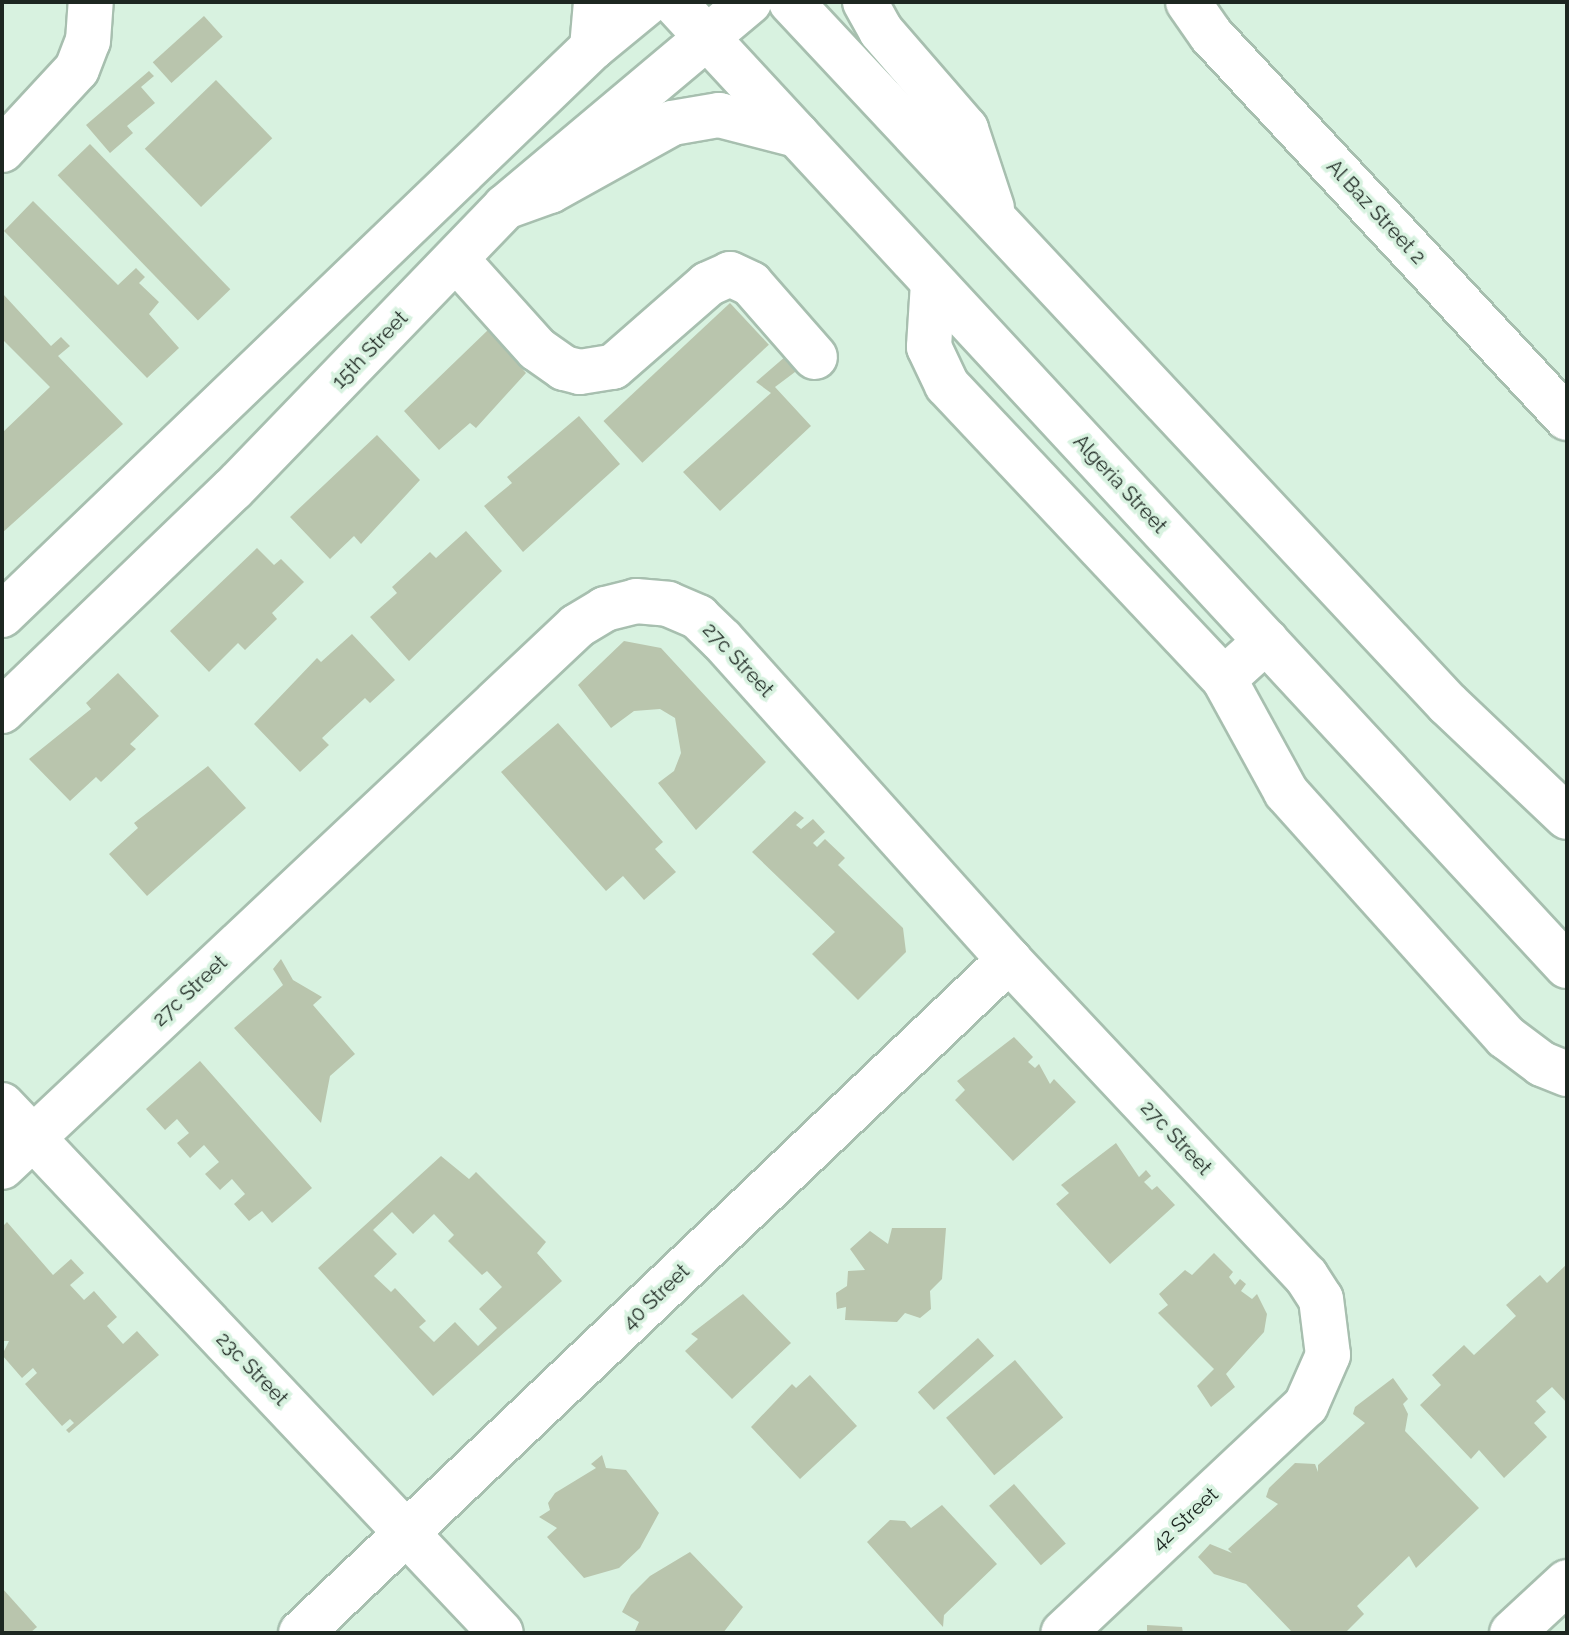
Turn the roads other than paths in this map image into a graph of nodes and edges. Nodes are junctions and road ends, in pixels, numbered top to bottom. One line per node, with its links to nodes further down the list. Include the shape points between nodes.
1 (91, 2): 12 (street, via 88,41 77,69)
2 (596, 2): 10 (street)
3 (648, 2): 10 (street)
4 (674, 2): 9 (street, Algeria Street)
5 (749, 2): 9 (street, 15th Street)
6 (791, 2): 14 (street)
7 (865, 2): 14 (street, via 881,31 966,129)
8 (1188, 2): 18 (street, Al Baz Street 2, via 1211,35)
9 (708, 36): 11 (street, Algeria Street); 13 (street, 15th Street)
10 (592, 48): 19 (street)
11 (797, 135): 13 (street, via 731,116 672,123 550,191); 16 (street, Algeria Street)
12 (2, 150)
13 (505, 207): 15 (street, 15th Street)
14 (994, 214): 23 (street, via 1448,704)
15 (456, 259): 17 (street, via 537,349 564,368 597,372 621,363 708,284 730,274 751,284); 22 (street, 15th Street, via 158,565)
16 (933, 283): 20 (street, Algeria Street); 21 (street, via 929,347 947,385)
17 (815, 357)
18 (1567, 418)
19 (2, 615)
20 (1266, 641): 21 (street); 25 (street, Algeria Street)
21 (1224, 679): 26 (street, via 1286,792 1506,1037 1542,1064)
22 (2, 711)
23 (1567, 817)
24 (1009, 960): 28 (street, 27c Street, via 722,640 698,617 668,604 636,601 605,609 577,626); 29 (street, 27c Street, via 1306,1276 1325,1313 1328,1355); 30 (street, 40 Street)
25 (1567, 966)
26 (1567, 1074)
27 (2, 1105): 28 (street, 23c Street)
28 (18, 1153): 30 (street, 23c Street)
29 (1306, 1405): 34 (street, 42 Street)
30 (408, 1533): 32 (street, 40 Street); 33 (street, 23c Street)
31 (1567, 1582): 35 (street)
32 (301, 1633)
33 (501, 1633)
34 (1063, 1633)
35 (1512, 1633)

